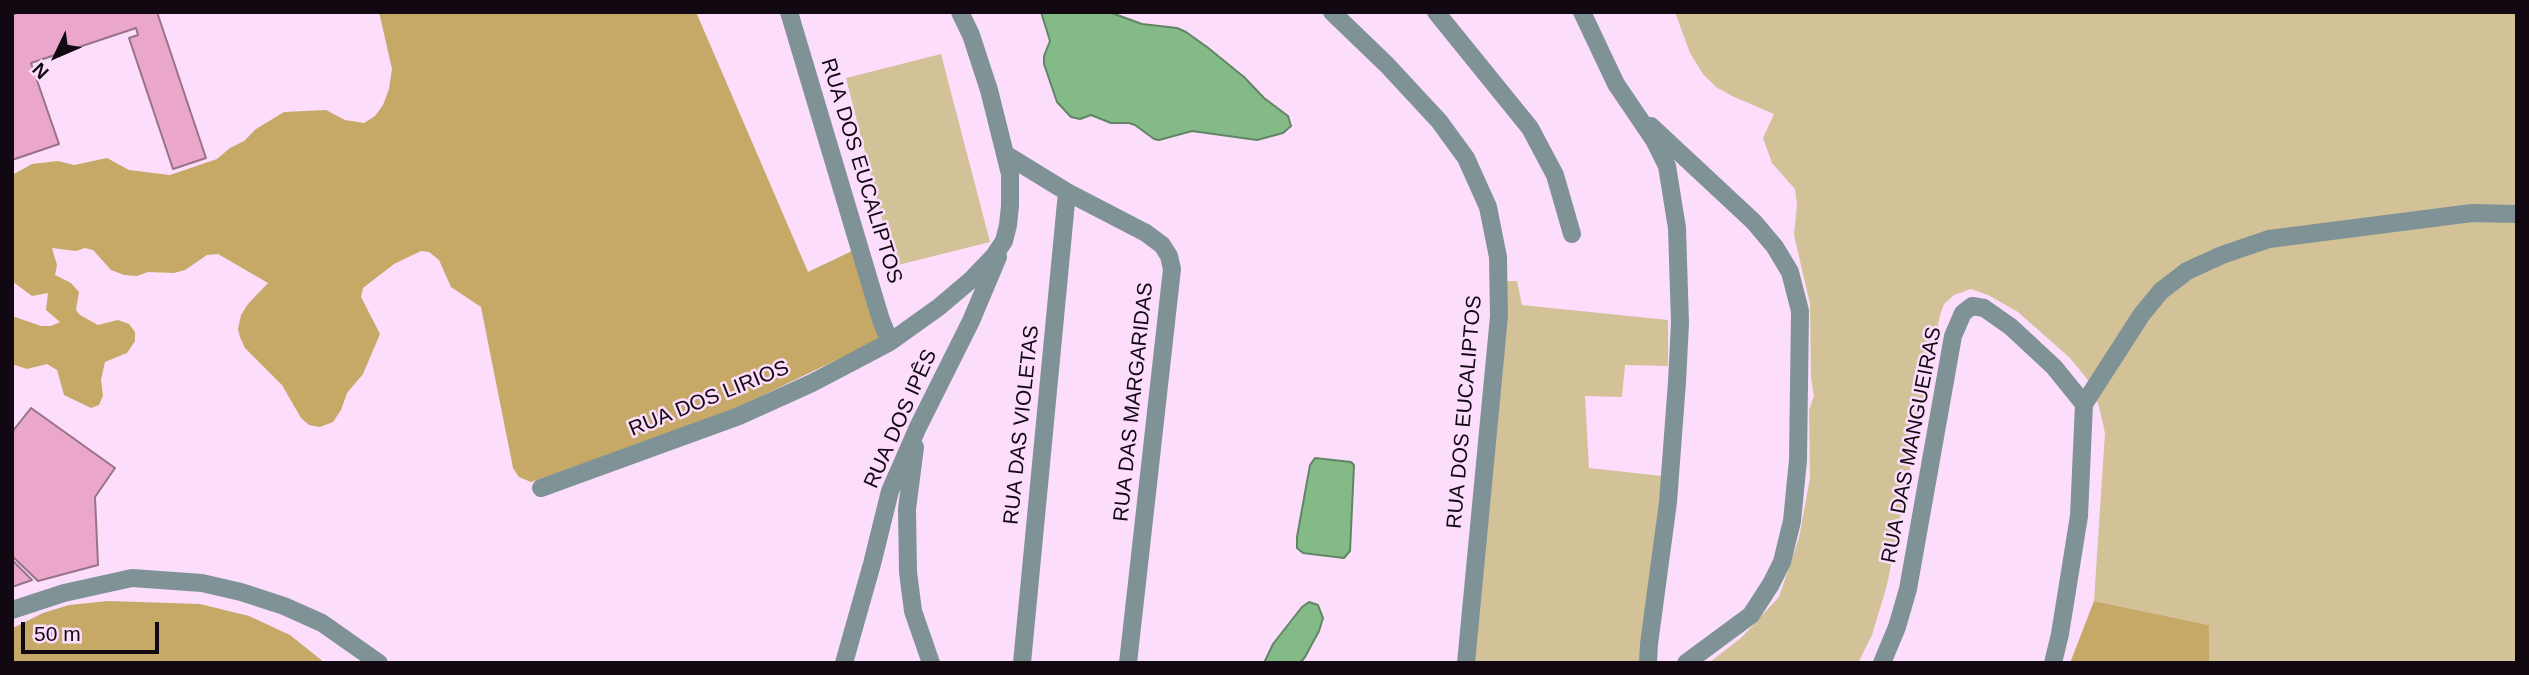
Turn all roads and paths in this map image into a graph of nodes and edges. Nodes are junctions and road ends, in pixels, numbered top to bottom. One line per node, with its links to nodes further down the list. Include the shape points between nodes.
1 (789, 12): 12 (street, RUA DOS EUCALIPTOS)
2 (960, 12): 7 (street, RUA DOS IPÊS, via 989,90)
3 (1332, 12): 23 (street, RUA DOS EUCALIPTOS, via 1439,121 1466,159 1488,207 1498,257 1499,316)
4 (1436, 12): 10 (street, via 1530,128 1555,175)
5 (1581, 12): 6 (street)
6 (1634, 110): 24 (street, via 1667,166 1677,228 1680,323 1668,502); 25 (street, via 1775,247 1790,272 1800,311 1798,460 1782,562 1751,615)
7 (1005, 154): 8 (street, RUA DAS MARGARIDAS); 11 (street, RUA DOS IPÊS, via 1010,206)
8 (1067, 192): 21 (street, RUA DAS VIOLETAS); 22 (street, RUA DAS MARGARIDAS, via 1146,233 1169,256 1172,269)
9 (2517, 214): 13 (street, via 2472,213 2269,239 2222,255 2187,271 2161,291)
10 (1572, 234)
11 (1004, 241): 12 (street, RUA DOS LIRIOS, via 972,279); 14 (street, RUA DOS IPÊS, via 971,321)
12 (890, 342): 15 (street, RUA DOS LIRIOS, via 739,416)
13 (2084, 404): 26 (street, RUA DAS MANGUEIRAS, via 2073,387 2011,327 1984,308 1972,306 1962,313 1953,336 1908,589); 27 (street, via 2079,516)
14 (918, 427): 19 (street, RUA DOS IPÊS, via 890,491); 20 (street, via 907,509 908,572 913,611)
15 (541, 488)
16 (12, 610): 17 (street, via 132,578 170,580 228,589 284,606 322,623)
17 (355, 654): 18 (street)
18 (379, 663)
19 (844, 663)
20 (931, 663)
21 (1022, 663)
22 (1128, 663)
23 (1465, 663)
24 (1648, 663)
25 (1686, 663)
26 (1882, 663)
27 (2053, 663)

